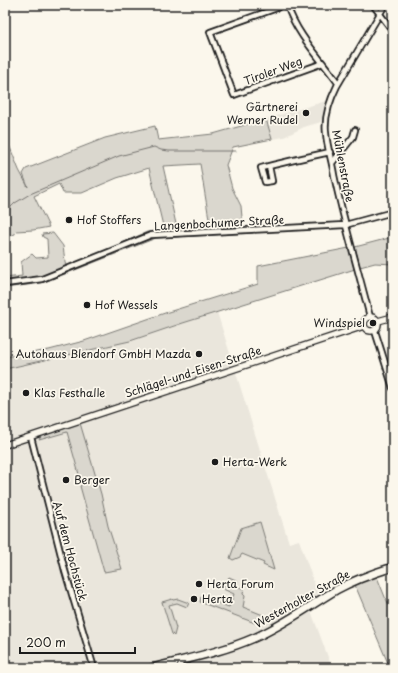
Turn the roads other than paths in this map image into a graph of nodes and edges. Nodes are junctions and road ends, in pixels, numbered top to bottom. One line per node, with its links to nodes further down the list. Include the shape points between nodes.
1 (286, 5): 4 (street); 7 (street, via 302,36)
2 (373, 5): 5 (street)
3 (385, 5): 5 (street, Mühlenstraße)
4 (277, 6): 7 (street, Tiroler Weg, via 210,32 234,95)
5 (380, 14): 6 (street); 8 (street, Mühlenstraße)
6 (393, 31)
7 (323, 62): 8 (street)
8 (338, 83): 10 (street, Mühlenstraße, via 327,117 326,133)
9 (355, 130): 11 (street)
10 (330, 152): 11 (street, Mühlenstraße); 12 (street)
11 (332, 163): 14 (street, Mühlenstraße)
12 (269, 166)
13 (393, 212): 14 (street, Langenbochumer Straße)
14 (345, 225): 15 (street, Langenbochumer Straße, via 151,235 42,279); 16 (street, Mühlenstraße)
15 (5, 284)
16 (370, 317): 18 (street); 19 (street, via 365,320)
17 (393, 317): 18 (street)
18 (378, 321): 20 (street)
19 (364, 326): 20 (street, via 368,331); 22 (street, Schlägel-und-Eisen-Straße)
20 (375, 331): 21 (street)
21 (393, 388)
22 (31, 437): 23 (street, Schlägel-und-Eisen-Straße); 26 (street, Auf dem Hochstück, via 65,571)
23 (5, 445)
24 (393, 567): 25 (main road, Westerholter Straße, via 355,580 254,638)
25 (180, 664): 27 (main road, Westerholter Straße)
26 (94, 668)
27 (152, 668)

